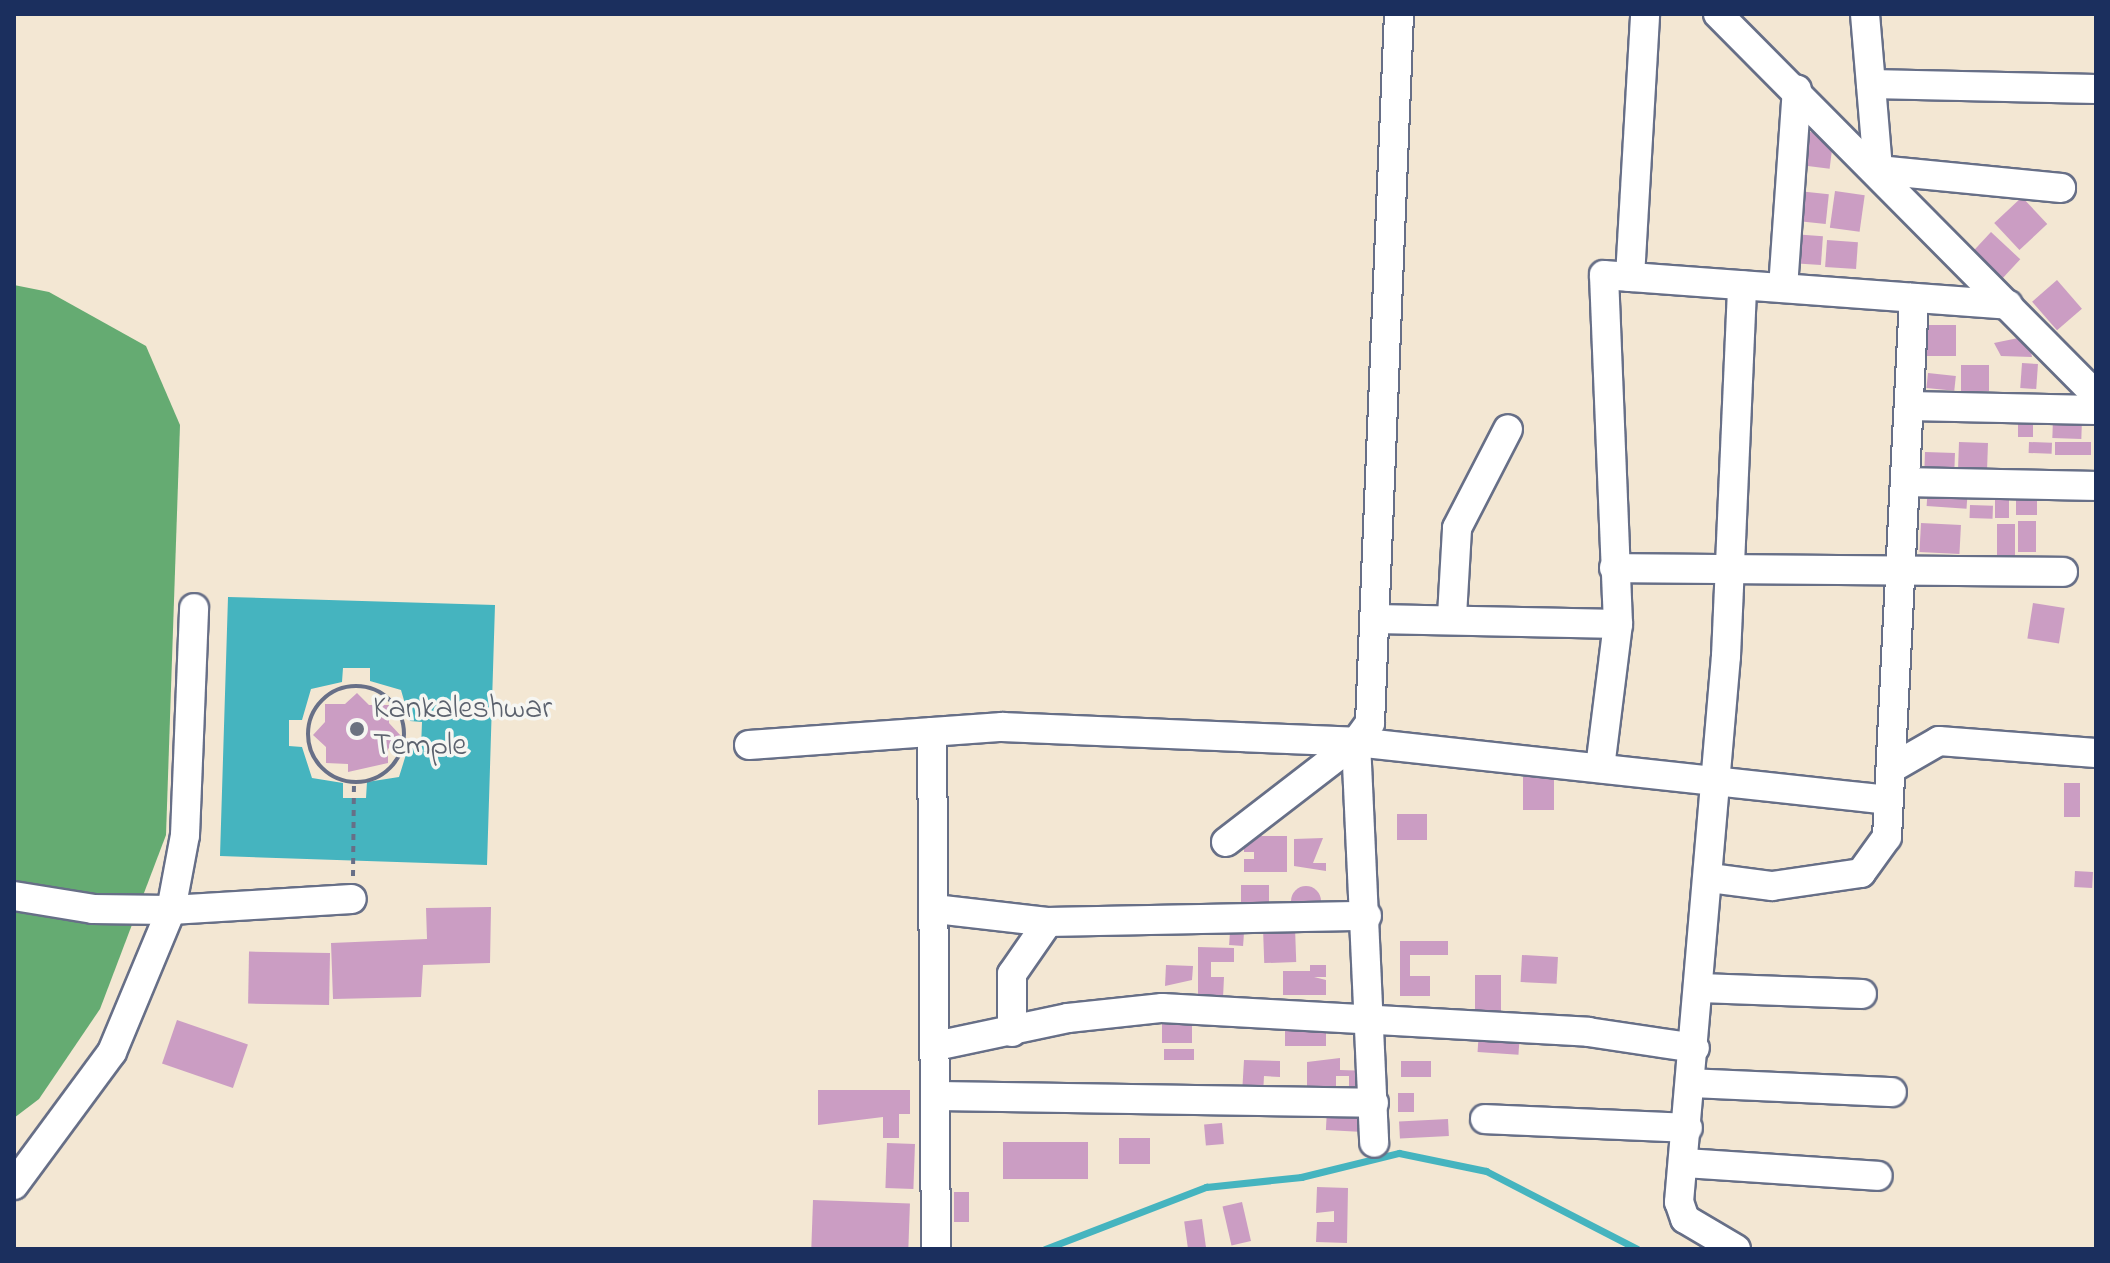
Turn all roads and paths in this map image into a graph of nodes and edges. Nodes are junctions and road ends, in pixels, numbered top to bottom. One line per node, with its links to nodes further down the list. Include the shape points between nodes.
1 (1399, 14): 27 (street)
2 (1645, 14): 10 (street)
3 (1718, 14): 6 (street)
4 (1865, 14): 5 (street)
5 (1871, 84): 7 (street); 8 (street)
6 (1797, 89): 8 (street); 12 (street)
7 (2096, 89)
8 (1878, 170): 9 (street); 14 (street)
9 (2061, 188)
10 (1630, 277): 11 (street); 21 (street, via 1604,275)
11 (1742, 285): 12 (street); 22 (street)
12 (1783, 288): 13 (street)
13 (1914, 298): 14 (street); 16 (street)
14 (2008, 305): 15 (street)
15 (2096, 395)
16 (1909, 406): 17 (street); 19 (street)
17 (2096, 410)
18 (1508, 429): 26 (street, via 1457,528)
19 (1905, 482): 20 (street); 23 (street)
20 (2096, 486)
21 (1614, 568): 22 (street); 28 (street)
22 (1730, 571): 23 (street); 35 (street)
23 (1901, 572): 24 (street); 34 (street)
24 (2063, 572)
25 (194, 608): 44 (street, via 185,835)
26 (1452, 616): 27 (street); 28 (street)
27 (1377, 619): 30 (street, via 1370,723)
28 (1618, 624): 33 (street)
29 (932, 732): 30 (street, via 1002,727); 31 (street); 43 (street)
30 (1356, 742): 33 (street); 38 (street); 45 (street)
31 (749, 745)
32 (2096, 753): 34 (street, via 1939,741)
33 (1600, 768): 35 (street)
34 (1892, 768): 37 (street)
35 (1714, 779): 37 (street); 40 (street)
36 (354, 783): 36 (path, via 396,762 404,731 392,701 365,686 321,700 307,729 314,759); 39 (path)
37 (1889, 800): 40 (street, via 1887,837 1861,873 1772,886)
38 (1226, 842)
39 (353, 860)
40 (1710, 878): 47 (street)
41 (14, 896): 44 (street, via 93,909)
42 (352, 899): 44 (street)
43 (935, 909): 46 (street); 51 (street)
44 (171, 910): 62 (street, via 112,1052)
45 (1367, 916): 46 (street); 49 (street)
46 (1048, 922): 50 (street, via 1012,974)
47 (1701, 988): 48 (street); 52 (street)
48 (1862, 994)
49 (1367, 1016): 50 (street, via 1162,1008); 52 (street, via 1588,1032); 56 (street)
50 (1012, 1032): 51 (street)
51 (936, 1046): 55 (street)
52 (1695, 1048): 53 (street)
53 (1690, 1083): 54 (street); 58 (street)
54 (1892, 1092)
55 (936, 1096): 56 (street); 63 (street)
56 (1374, 1103): 59 (street)
57 (1485, 1119): 58 (street)
58 (1688, 1128): 60 (street)
59 (1374, 1143)
60 (1684, 1163): 61 (street); 64 (street, via 1685,1219)
61 (1878, 1176)
62 (14, 1185)
63 (936, 1249)
64 (1736, 1249)

